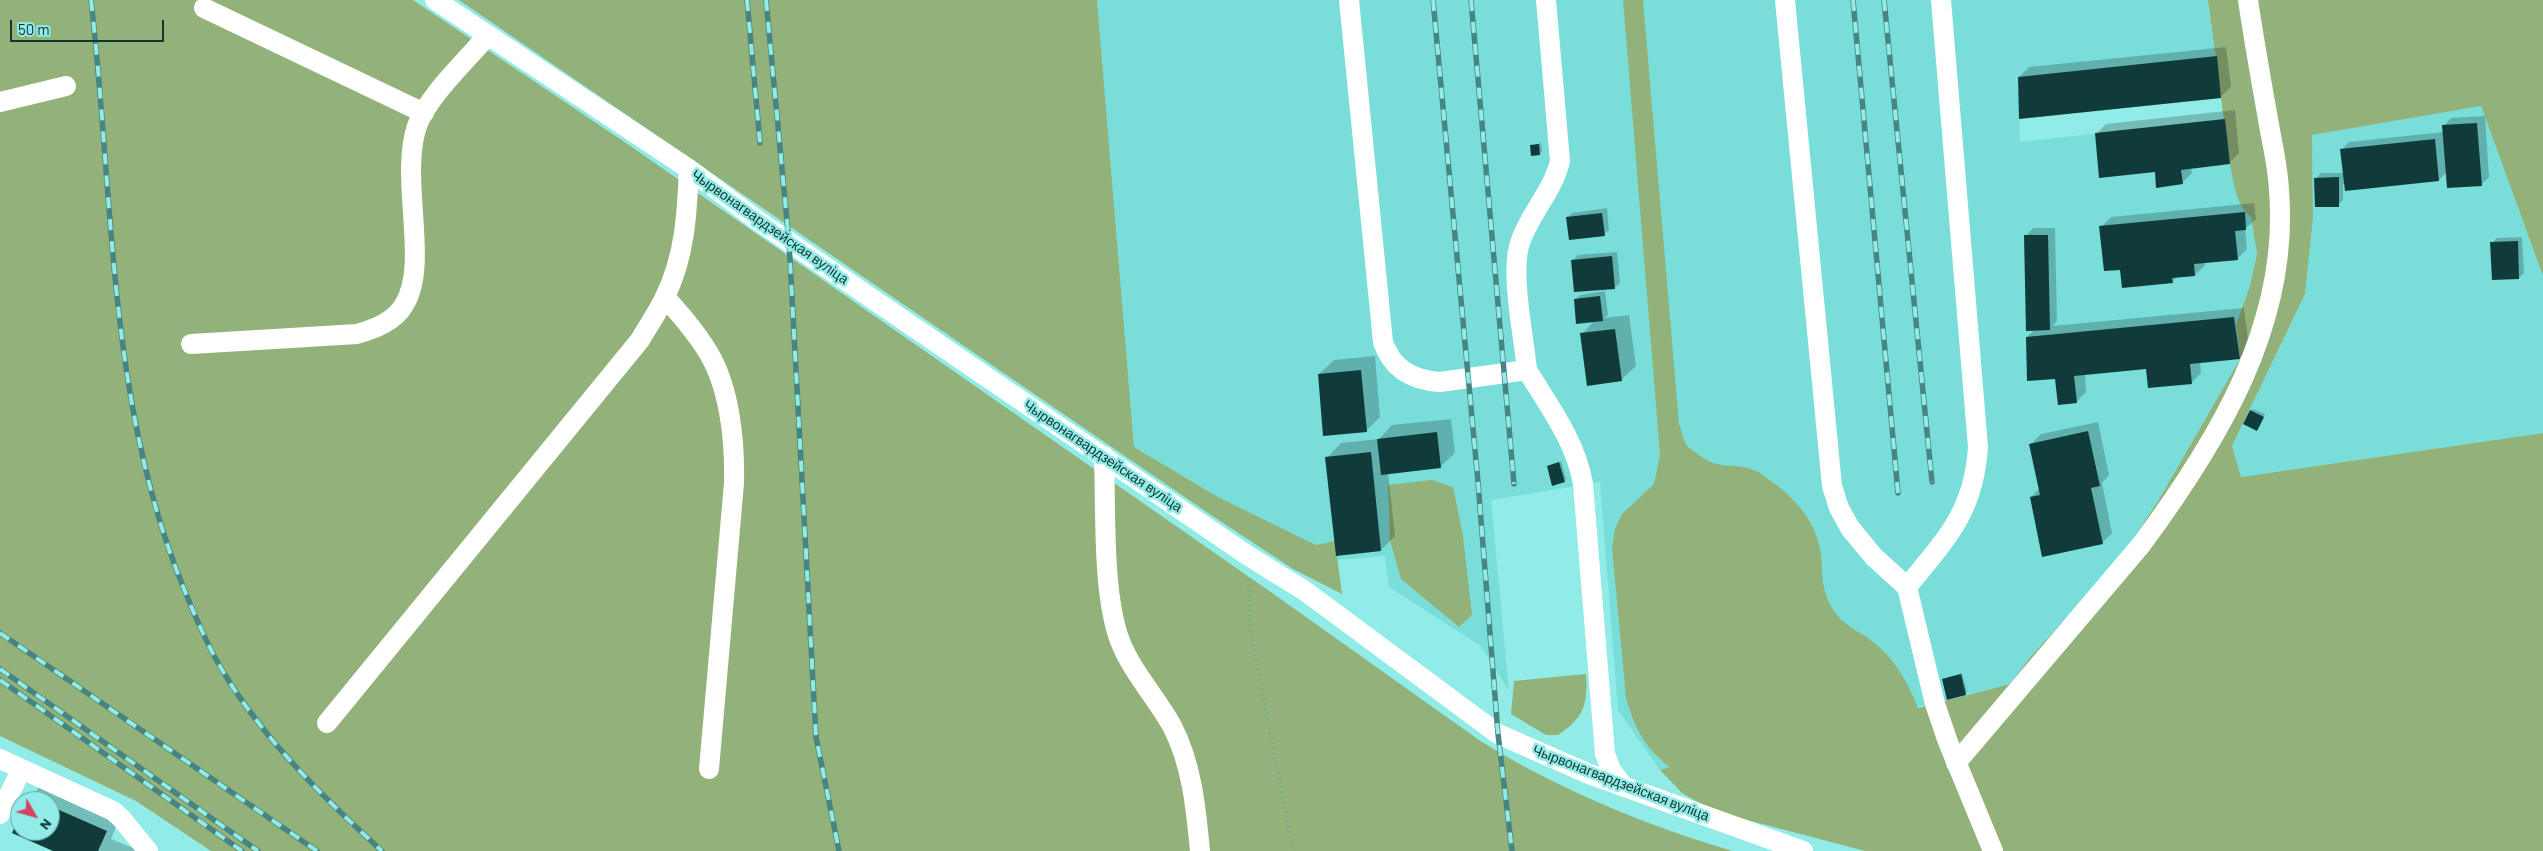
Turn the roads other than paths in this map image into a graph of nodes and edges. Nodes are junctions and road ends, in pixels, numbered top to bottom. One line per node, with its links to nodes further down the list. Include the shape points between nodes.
1 (435, 0): 8 (street, Чырвонагвардзейская вуліца)
2 (1349, 0): 15 (street, via 1387,352 1404,372 1427,381)
3 (1546, 0): 15 (street, via 1560,161 1553,184 1525,230 1516,257)
4 (1785, 0): 17 (street, via 1832,486 1838,508 1850,528 1874,557)
5 (1941, 0): 17 (street, via 1978,447 1972,492 1963,513)
6 (2248, 0): 20 (street, via 2280,190 2281,234 2275,284 2258,346 2211,441 2168,509)
7 (204, 8): 11 (street)
8 (487, 36): 11 (street); 12 (street, Чырвонагвардзейская вуліца)
9 (66, 86): 10 (street)
10 (0, 102)
11 (424, 113): 14 (street, via 411,148 415,265 412,286 404,306 391,319 356,334)
12 (688, 169): 13 (street, via 684,239); 16 (street, Чырвонагвардзейская вуліца, via 765,226)
13 (665, 297): 18 (street, via 640,340); 21 (street, via 709,353 720,382 735,448)
14 (191, 344)
15 (1527, 370): 23 (street, via 1566,434 1581,469 1605,754 1611,770)
16 (1104, 456): 23 (street, Чырвонагвардзейская вуліца, via 1306,591 1498,734); 26 (street, via 1113,614 1120,641 1172,727 1183,754 1196,812)
17 (1907, 587): 20 (street, via 1935,704)
18 (327, 723)
19 (0, 759): 22 (street)
20 (1956, 763): 28 (street)
21 (709, 768)
22 (21, 770): 24 (street); 25 (street, via 113,811)
23 (1624, 787): 27 (street, Чырвонагвардзейская вуліца)
24 (0, 814)
25 (148, 851)
26 (1200, 851)
27 (1803, 851)
28 (1993, 851)

